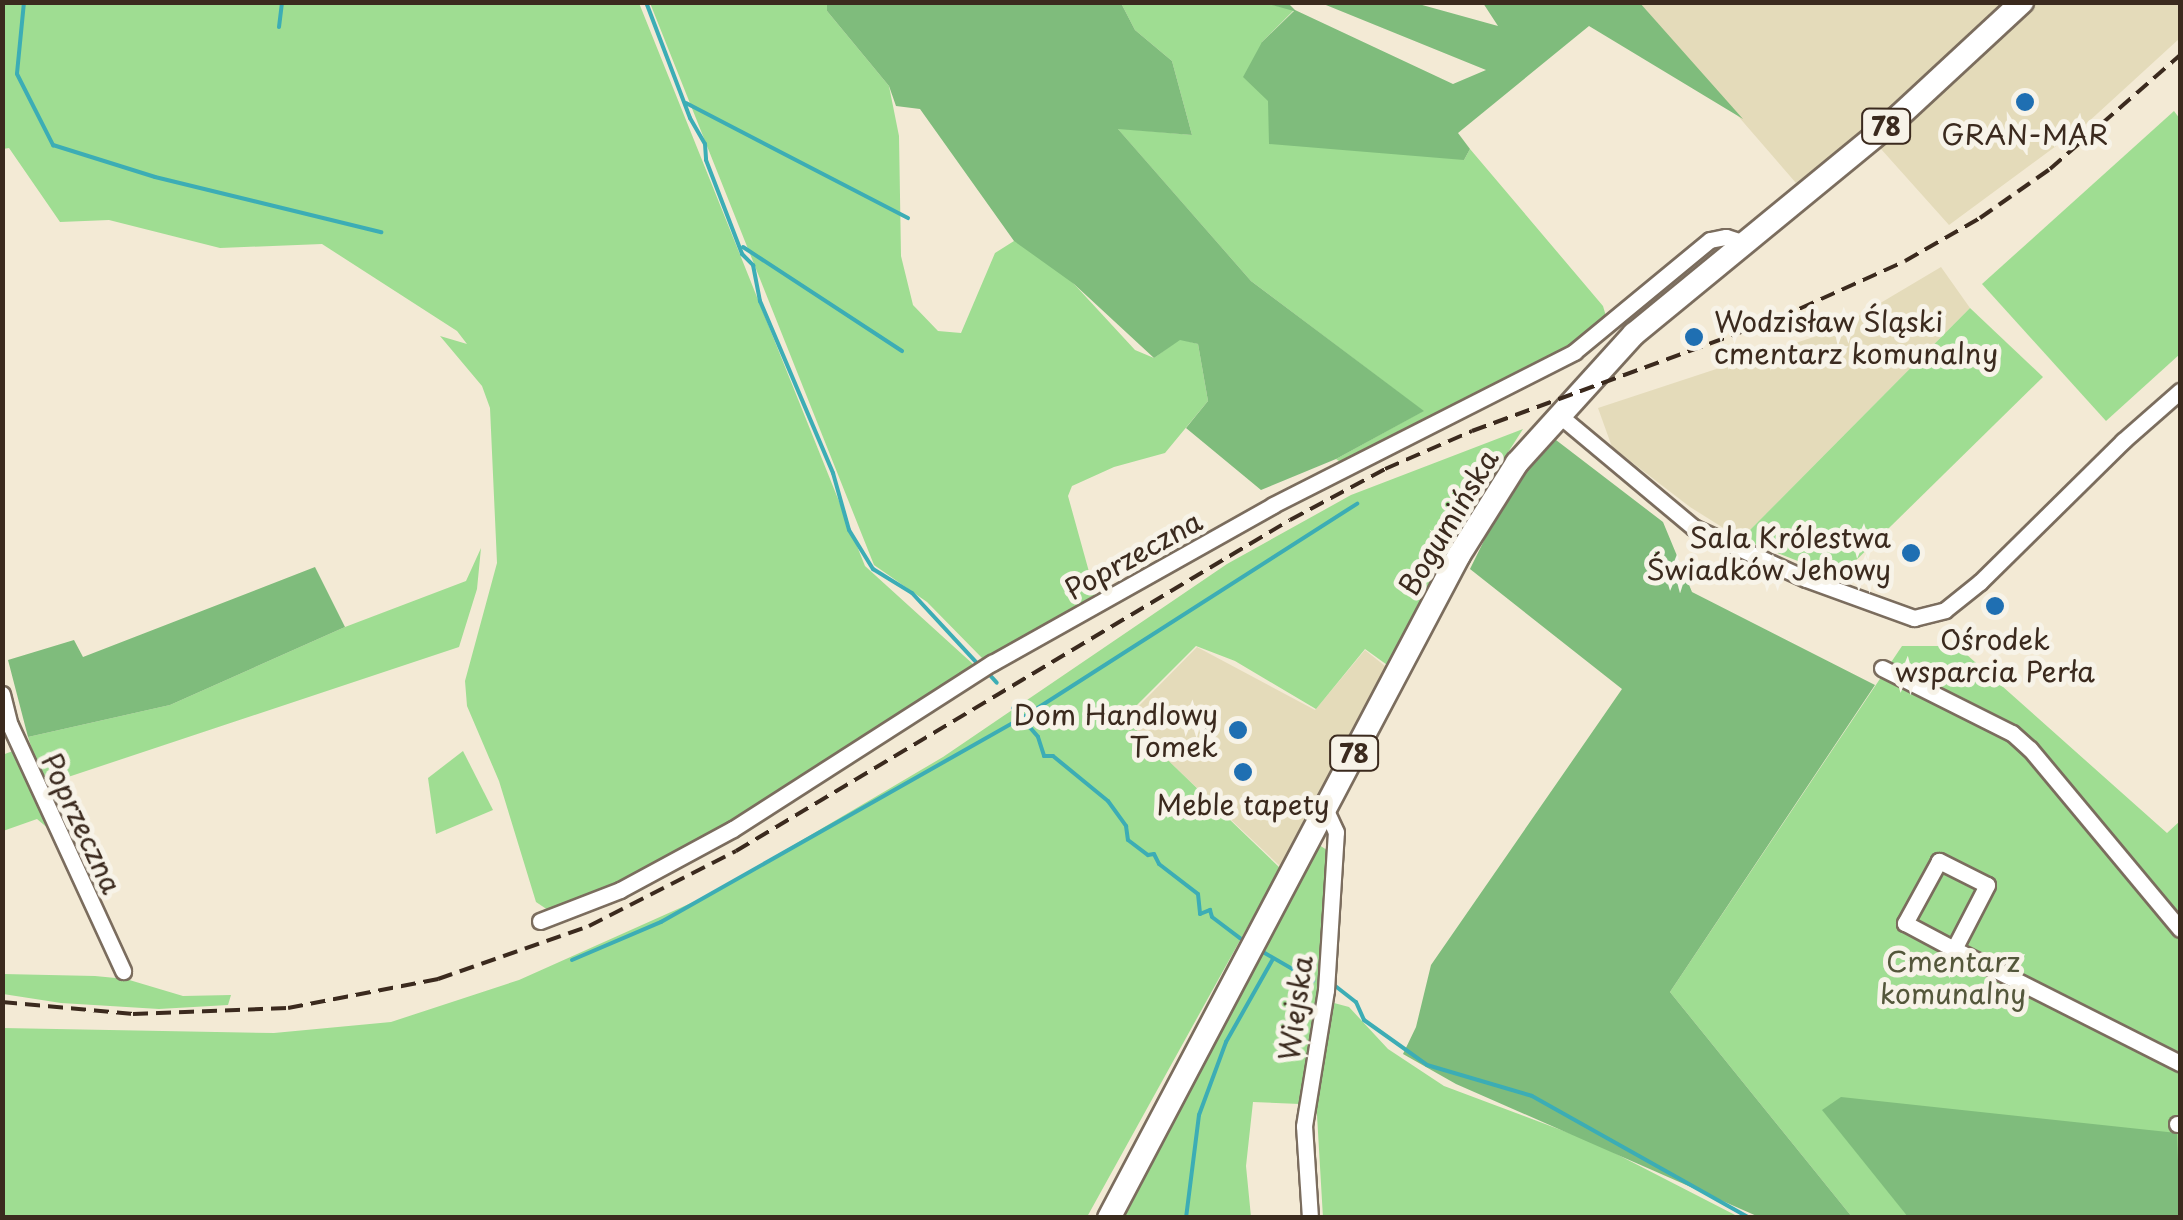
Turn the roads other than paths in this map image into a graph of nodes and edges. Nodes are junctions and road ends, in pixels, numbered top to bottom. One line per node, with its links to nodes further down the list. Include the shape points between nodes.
1 (2022, 2): 2 (main road, Bogumińska / 78, via 1958,65)
2 (1745, 243): 4 (main road, Bogumińska / 78, via 1634,334); 8 (street, Poprzeczna, via 1710,240 1574,352 1273,505 992,663 734,829 620,890)
3 (2180, 391): 4 (street, via 1980,582 1945,610 1914,618 1806,579 1693,526)
4 (1559, 414): 7 (main road, Bogumińska / 78, via 1487,505)
5 (1882, 668): 9 (street, via 2012,733)
6 (2, 694): 11 (street, Poprzeczna)
7 (1325, 808): 13 (main road, Bogumińska / 78); 14 (street, Wiejska, via 1336,849 1326,990 1304,1126)
8 (540, 921)
9 (2180, 930)
10 (1954, 949): 10 (street, via 1986,885 1939,861 1905,923); 12 (street)
11 (123, 971)
12 (2180, 1063)
13 (1109, 1218)
14 (1310, 1218)

